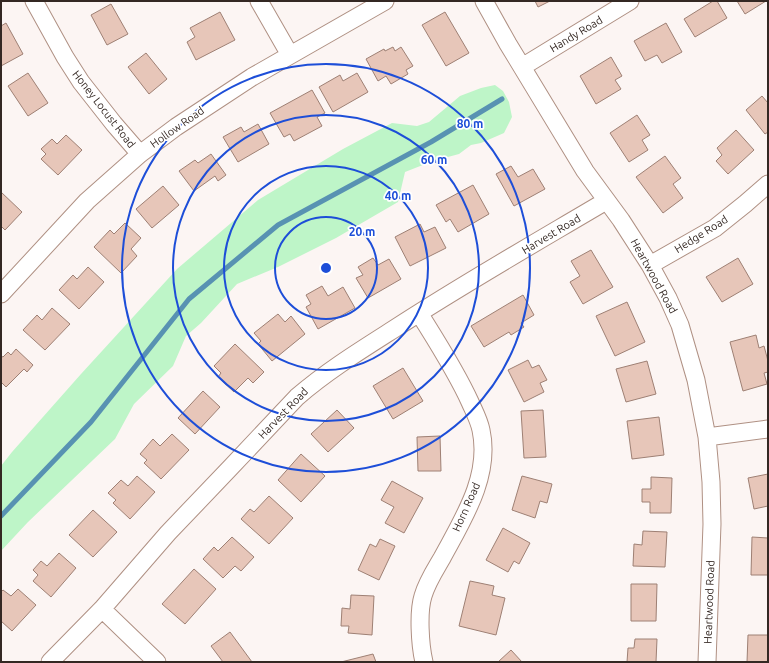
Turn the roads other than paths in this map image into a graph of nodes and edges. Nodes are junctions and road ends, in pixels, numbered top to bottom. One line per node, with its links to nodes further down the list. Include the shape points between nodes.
1 (34, 1): 8 (street, Honey Locust Road, via 81,82)
2 (259, 1): 6 (street)
3 (385, 1): 6 (street, Hollow Road)
4 (484, 1): 7 (street, Heartwood Road)
5 (630, 1): 7 (street, Handy Road)
6 (290, 55): 8 (street, Hollow Road, via 189,119)
7 (522, 67): 10 (street, Heartwood Road)
8 (140, 154): 12 (street, Hollow Road, via 87,201)
9 (768, 184): 11 (street, Hedge Road, via 715,228)
10 (606, 201): 11 (street, Heartwood Road); 13 (street, Harvest Road)
11 (650, 265): 15 (street, Heartwood Road, via 680,325 696,380)
12 (3, 287)
13 (419, 312): 16 (street, Harvest Road, via 297,396 168,533); 19 (street, Horn Road, via 462,385 477,417 483,448 481,472 475,492 460,525 427,583 422,598 421,649)
14 (768, 430): 15 (street)
15 (707, 437): 20 (street, Heartwood Road, via 712,524)
16 (102, 609): 17 (street, Harvest Road); 18 (street)
17 (50, 662)
18 (157, 662)
19 (424, 662)
20 (707, 662)

